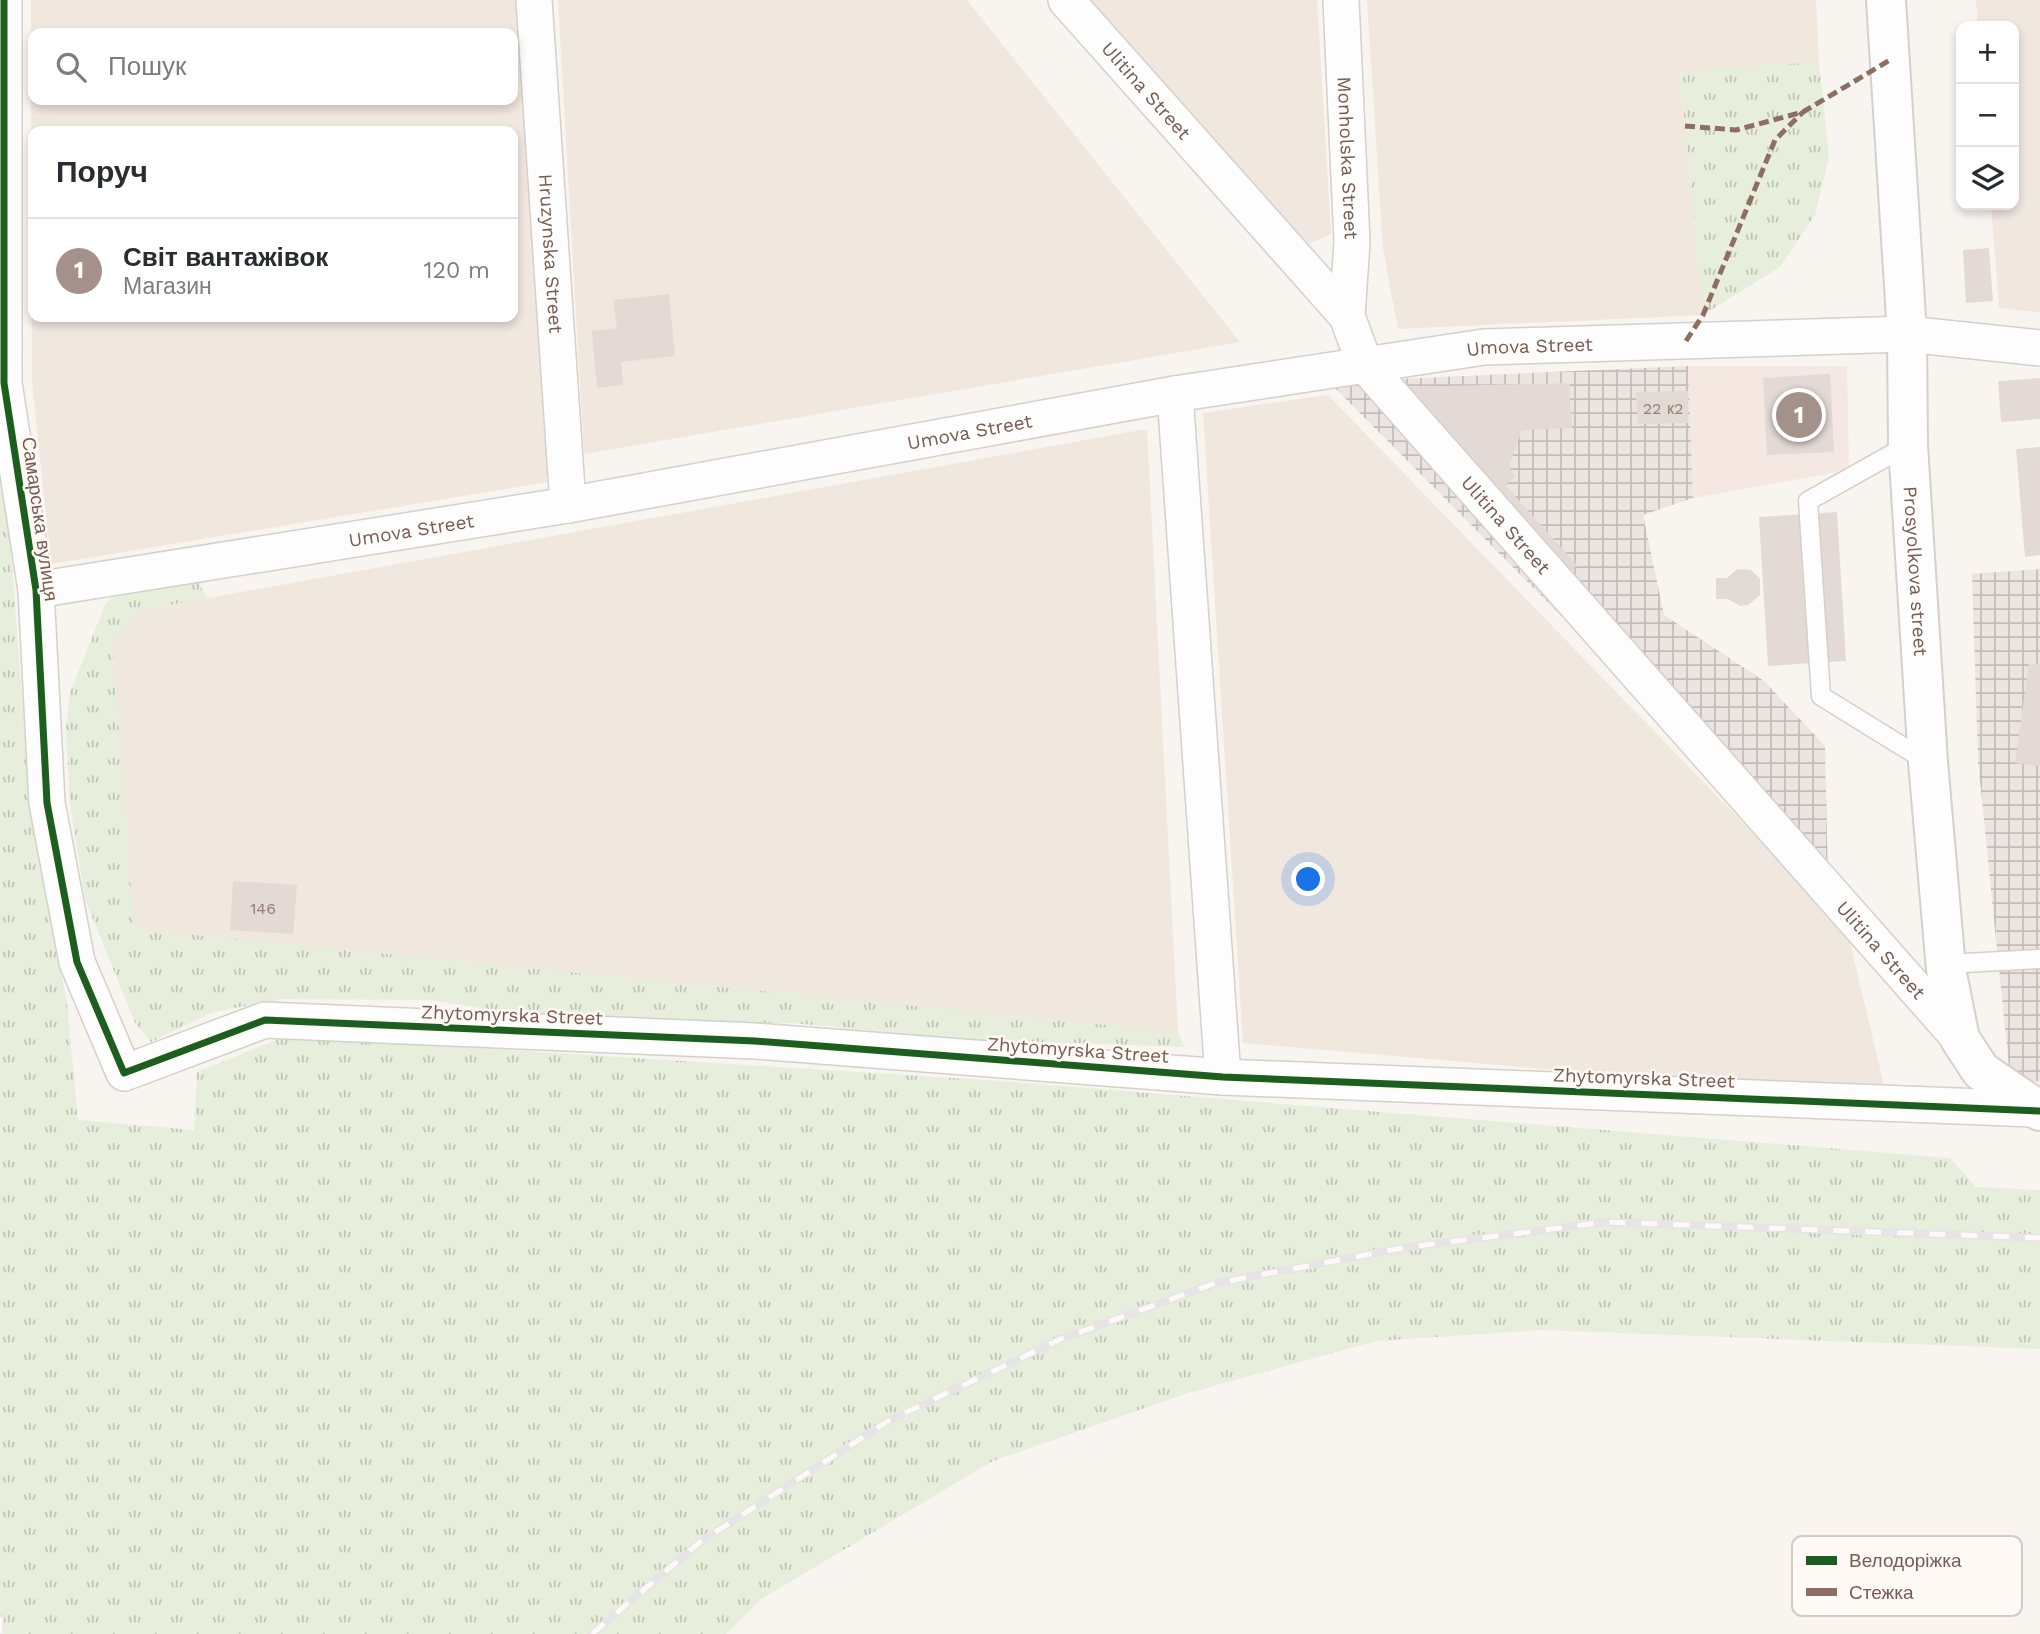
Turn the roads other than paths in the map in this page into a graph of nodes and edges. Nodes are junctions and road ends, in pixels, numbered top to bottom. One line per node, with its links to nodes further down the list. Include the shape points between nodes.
1 (4, 0): 13 (street, Самарська вулиця, via 4,383)
2 (534, 0): 12 (street, Hruzynska Street)
3 (1066, 0): 6 (street, Ulitina Street)
4 (1341, 0): 6 (street, Monholska Street, via 1352,242)
5 (1886, 0): 7 (street, Prosyolkova street)
6 (1347, 316): 9 (street, Ulitina Street)
7 (1907, 334): 8 (street, Umova Street); 9 (street, Umova Street, via 1484,347); 11 (street, Prosyolkova street)
8 (2040, 348)
9 (1365, 365): 10 (street, Umova Street); 17 (street, Ulitina Street)
10 (1175, 394): 12 (street, Umova Street); 19 (street)
11 (1908, 445): 14 (street, Prosyolkova street); 14 (lane, via 1808,501 1821,696)
12 (568, 505): 13 (street, Umova Street)
13 (36, 590): 18 (street, Самарська вулиця, via 47,803 77,962)
14 (1928, 762): 16 (street, Prosyolkova street)
15 (2040, 958): 16 (lane)
16 (1946, 964): 17 (street, Prosyolkova street)
17 (1960, 1039): 20 (street, Prosyolkova street, via 1981,1071)
18 (124, 1073): 19 (street, Zhytomyrska Street, via 265,1020 755,1041)
19 (1223, 1077): 20 (street, Zhytomyrska Street)
20 (2037, 1110)

